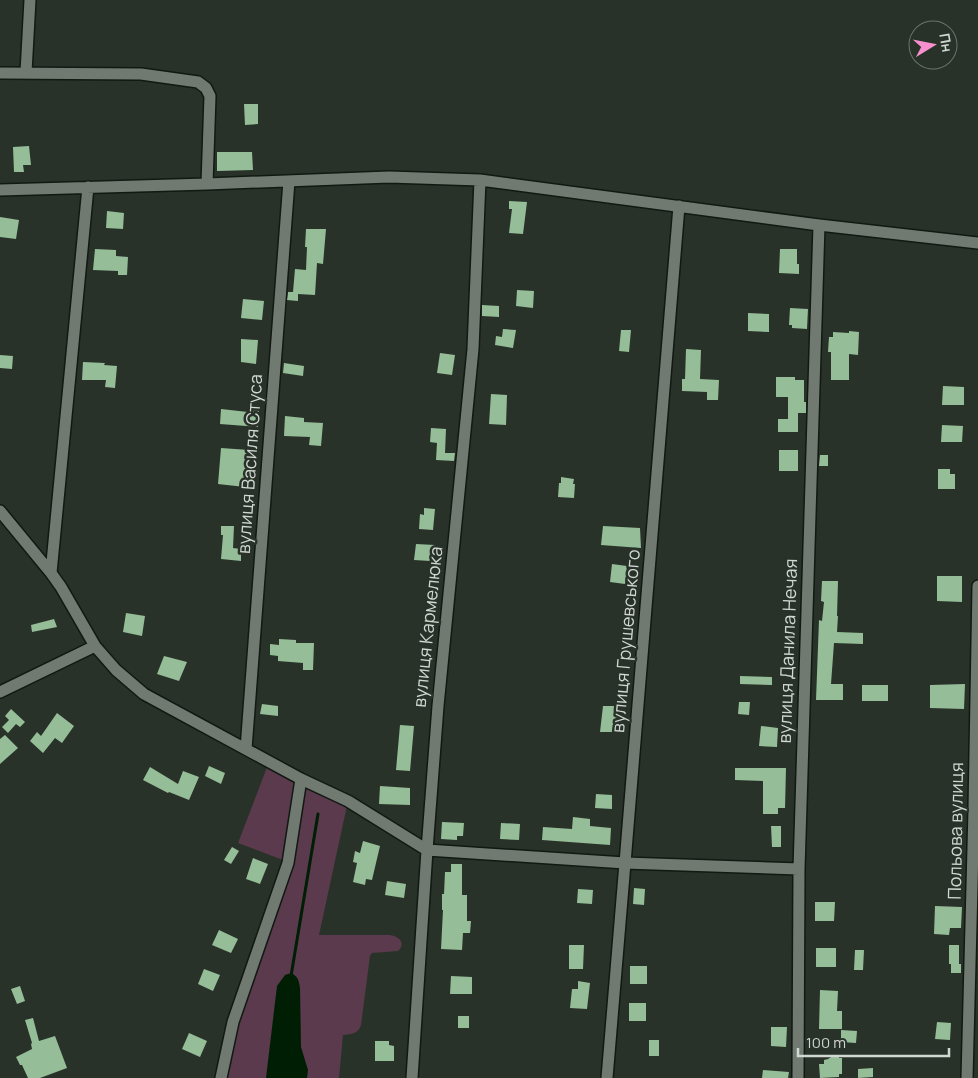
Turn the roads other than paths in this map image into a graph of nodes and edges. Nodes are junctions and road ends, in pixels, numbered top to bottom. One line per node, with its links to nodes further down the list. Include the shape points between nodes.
1 (30, 0): 2 (street)
2 (26, 72): 3 (street); 6 (street, via 141,74 198,82 210,96)
3 (0, 73)
4 (480, 180): 5 (street, via 389,177); 9 (street); 19 (street, вулиця Кармелюка, via 473,349)
5 (289, 181): 6 (street); 17 (street, вулиця Василя Стуса)
6 (207, 184): 7 (street)
7 (88, 187): 8 (street); 13 (street)
8 (0, 190)
9 (679, 206): 10 (street); 20 (street, вулиця Грушевського)
10 (819, 225): 11 (street); 21 (street, вулиця Данила Нечая)
11 (978, 243)
12 (0, 511): 13 (street)
13 (52, 573): 15 (street)
14 (978, 586): 26 (street, Польова вулиця)
15 (95, 646): 16 (street); 17 (street, via 144,694)
16 (0, 692)
17 (246, 749): 18 (street)
18 (301, 779): 19 (street, via 348,801); 22 (street, via 288,862 233,1022)
19 (427, 850): 20 (street); 23 (street, вулиця Кармелюка)
20 (625, 863): 21 (street); 24 (street, вулиця Грушевського)
21 (799, 869): 25 (street, вулиця Данила Нечая)
22 (221, 1078)
23 (412, 1078)
24 (606, 1078)
25 (798, 1078)
26 (967, 1078)

